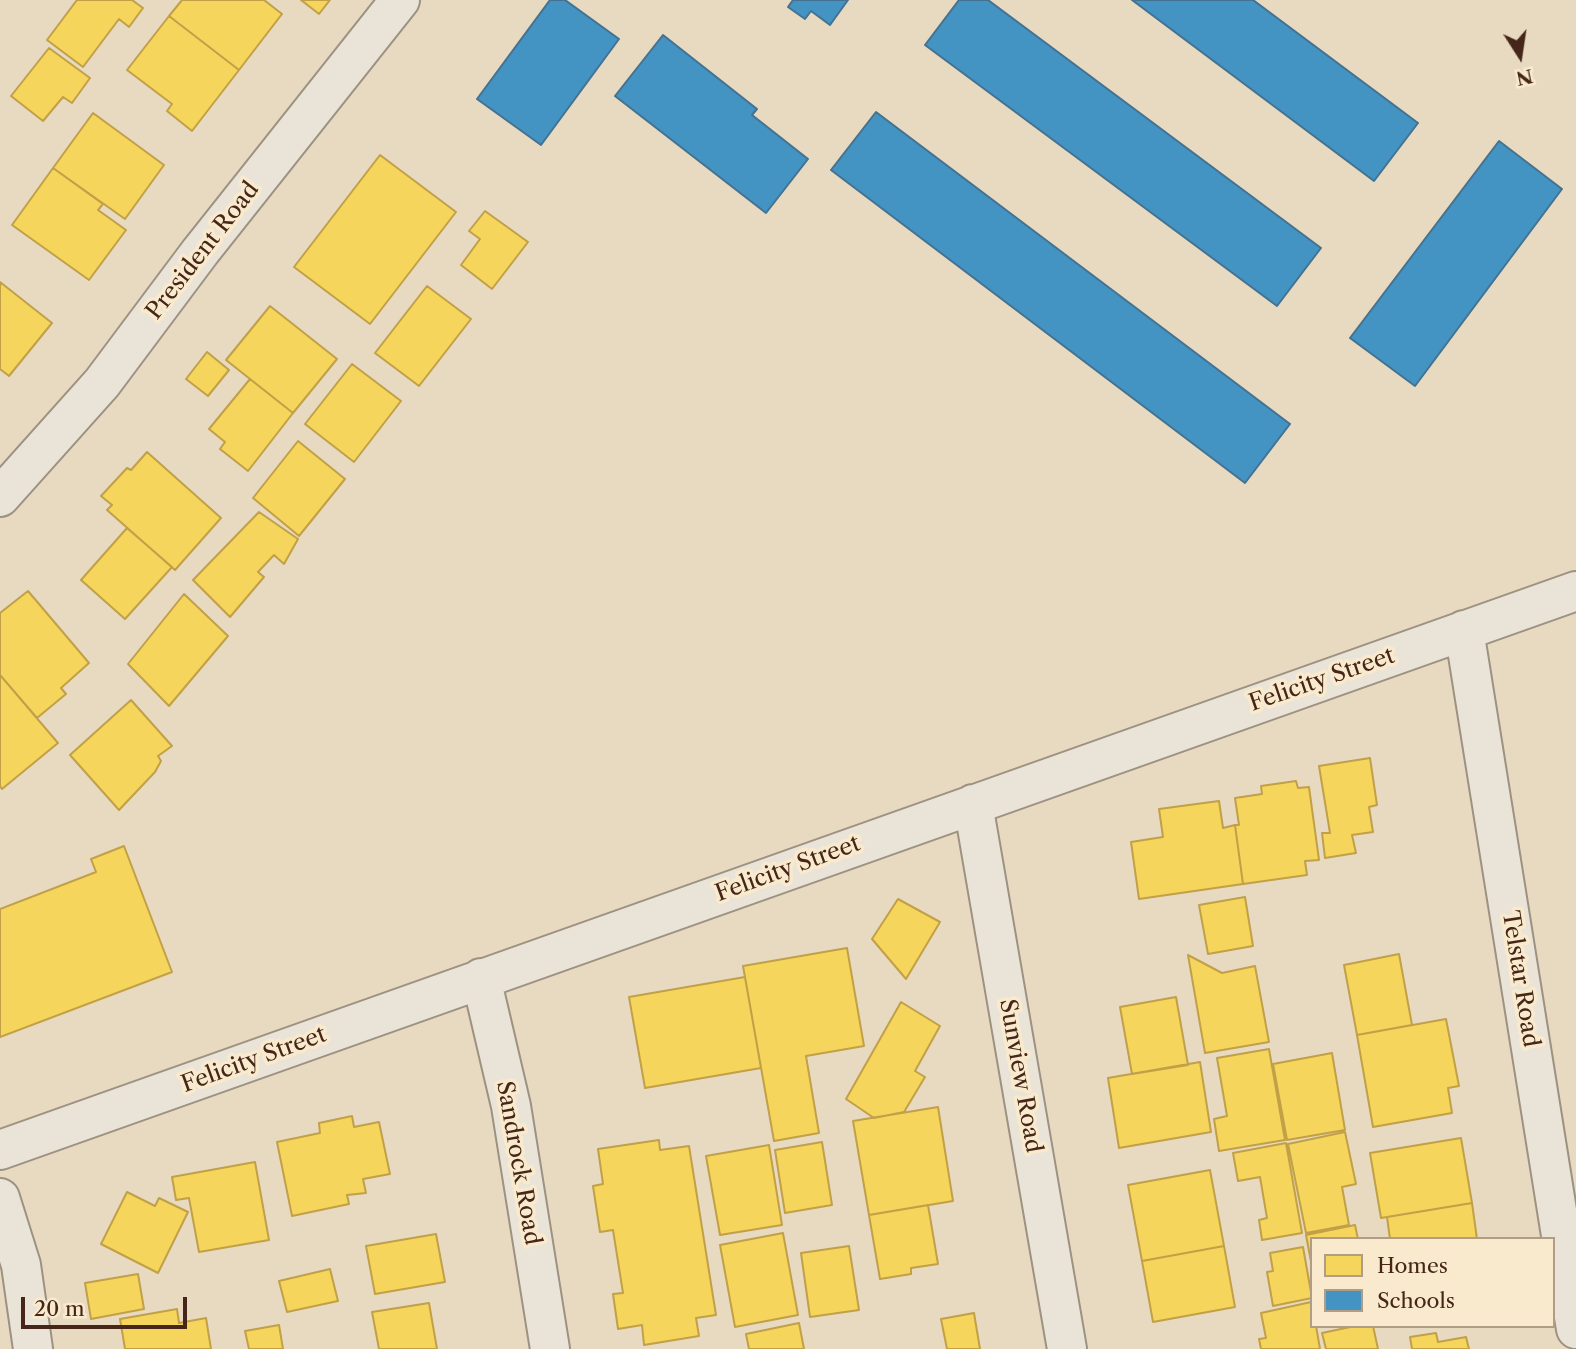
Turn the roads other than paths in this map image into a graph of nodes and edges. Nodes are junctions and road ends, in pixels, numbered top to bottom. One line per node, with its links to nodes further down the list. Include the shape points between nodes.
1 (400, 0): 2 (street, President Road, via 102,383)
2 (0, 496)
3 (1576, 591): 4 (street, Felicity Street)
4 (1464, 630): 5 (street, Felicity Street); 9 (street, Telstar Road)
5 (973, 804): 6 (street, Felicity Street); 12 (street, Sunview Road)
6 (481, 978): 7 (street, Felicity Street); 11 (street, Sandrock Road, via 511,1106)
7 (0, 1150)
8 (0, 1198): 10 (street, via 20,1265)
9 (1576, 1329)
10 (33, 1349)
11 (550, 1349)
12 (1067, 1349)

